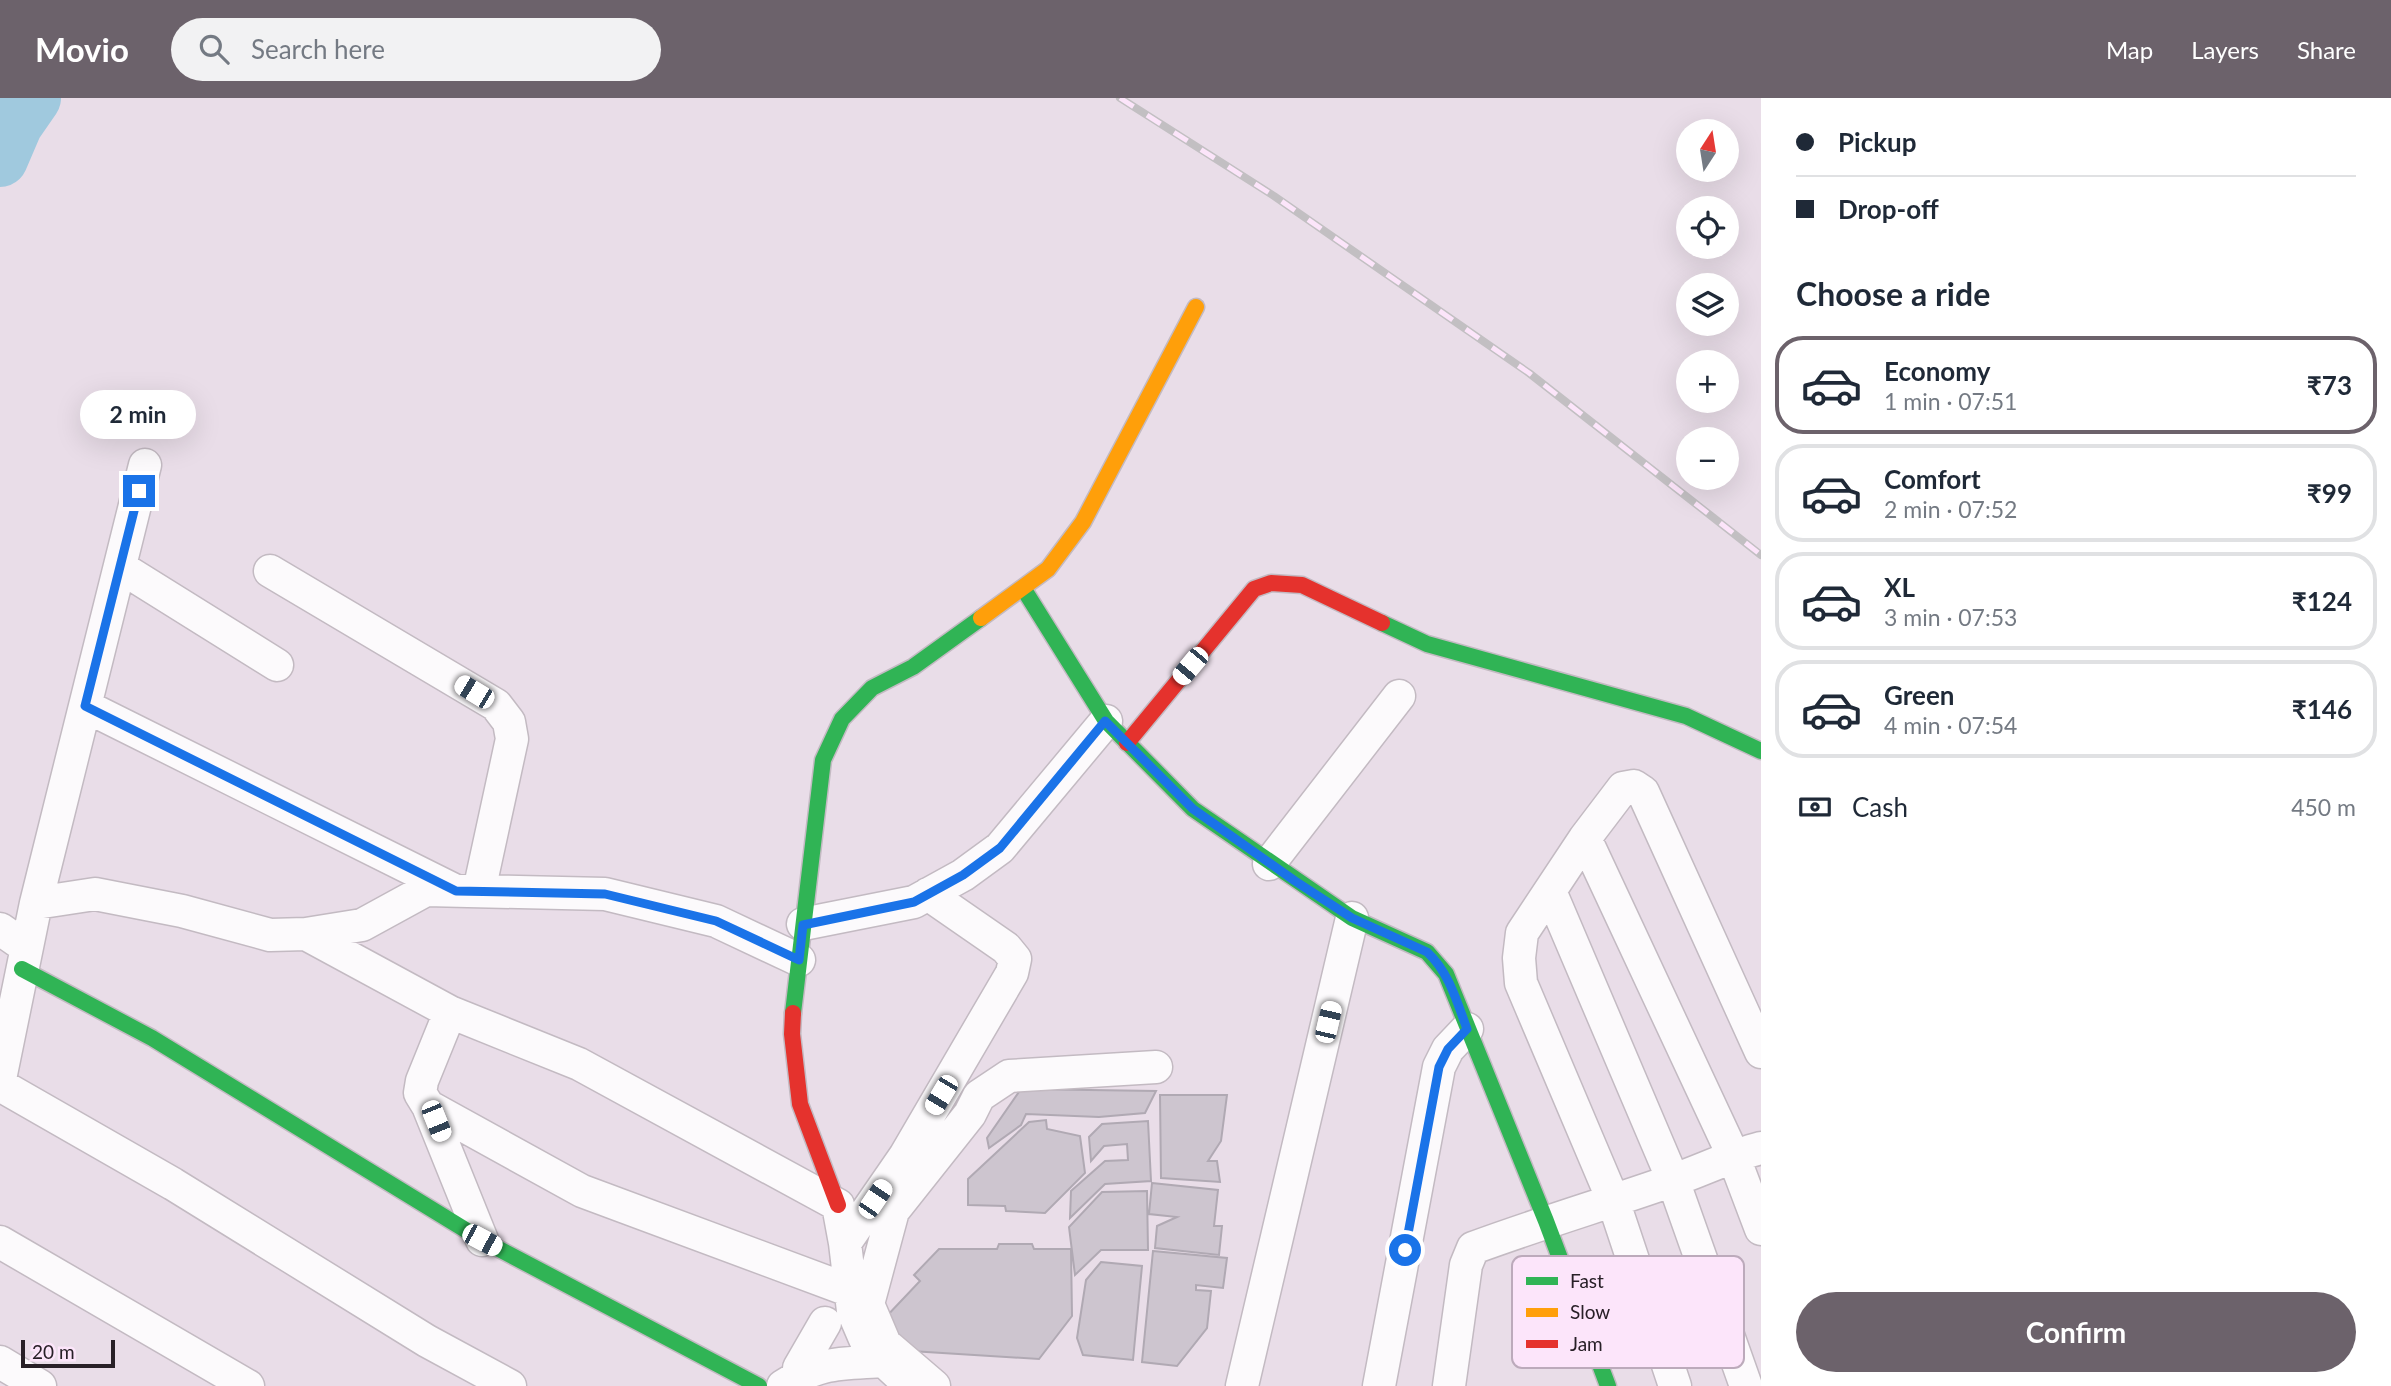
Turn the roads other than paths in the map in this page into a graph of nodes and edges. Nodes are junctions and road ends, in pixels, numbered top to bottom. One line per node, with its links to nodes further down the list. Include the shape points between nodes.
1 (1196, 307): 5 (street, via 1083,522 1048,569)
2 (145, 465): 3 (street)
3 (120, 567): 6 (street); 8 (street)
4 (270, 571): 13 (street, via 496,705 509,722 512,739)
5 (1023, 588): 9 (street); 18 (street, via 913,667 872,688 842,719 823,760)
6 (277, 665)
7 (1399, 696): 12 (street)
8 (85, 706): 13 (street); 16 (street)
9 (1116, 732): 10 (street, via 1254,589 1271,583 1303,586 1427,643 1480,660 1686,716); 12 (street, via 1193,809); 15 (street, via 1000,848)
10 (1761, 751)
11 (1586, 838): 14 (street); 25 (street, via 1623,788 1634,786 1643,792); 30 (street)
12 (1269, 864): 17 (street)
13 (467, 891): 20 (street, via 426,890 362,925); 22 (street, via 605,894 716,921)
14 (1550, 891): 31 (street); 32 (street, via 1522,933 1521,983)
15 (928, 894): 18 (street, via 914,902); 38 (street, via 1006,948 1015,959 1012,973 905,1156)
16 (36, 903): 20 (street, via 95,894 270,935); 21 (street)
17 (1352, 918): 24 (street, via 1427,952 1437,961); 56 (street)
18 (803, 925): 22 (street)
19 (0, 929): 21 (street)
20 (306, 934): 23 (street)
21 (24, 958): 27 (street); 36 (street)
22 (799, 960): 33 (street, via 792,1034 800,1104)
23 (450, 1012): 29 (street, via 422,1081 420,1093); 33 (street, via 579,1064)
24 (1467, 1029): 34 (street); 57 (street, via 1439,1067)
25 (1761, 1052)
26 (1156, 1067): 55 (street, via 1009,1076 979,1096 970,1114 893,1211 868,1304 885,1344)
27 (0, 1079)
28 (0, 1085): 52 (street)
29 (428, 1106): 36 (street); 42 (street, via 582,1191)
30 (1747, 1151): 31 (street); 35 (street)
31 (1673, 1181): 32 (street); 41 (street)
32 (1613, 1200): 34 (street); 40 (street)
33 (838, 1205): 38 (street)
34 (1546, 1221): 39 (street); 58 (street, via 1473,1248 1466,1265)
35 (1761, 1229)
36 (482, 1240): 53 (street)
37 (0, 1242): 51 (street)
38 (845, 1243): 42 (street)
39 (1559, 1256)
40 (1632, 1256)
41 (1700, 1256)
42 (851, 1291): 44 (street, via 853,1311 865,1339)
43 (825, 1323): 49 (street)
44 (884, 1361): 49 (street, via 825,1364); 54 (street)
45 (0, 1362): 50 (street)
46 (1601, 1368): 59 (street)
47 (1669, 1368): 60 (street)
48 (1740, 1368): 61 (street)
49 (791, 1381)
50 (40, 1386)
51 (248, 1386)
52 (510, 1386)
53 (759, 1386)
54 (911, 1386)
55 (934, 1386)
56 (1242, 1386)
57 (1379, 1386)
58 (1449, 1386)
59 (1608, 1386)
60 (1675, 1386)
61 (1746, 1386)

